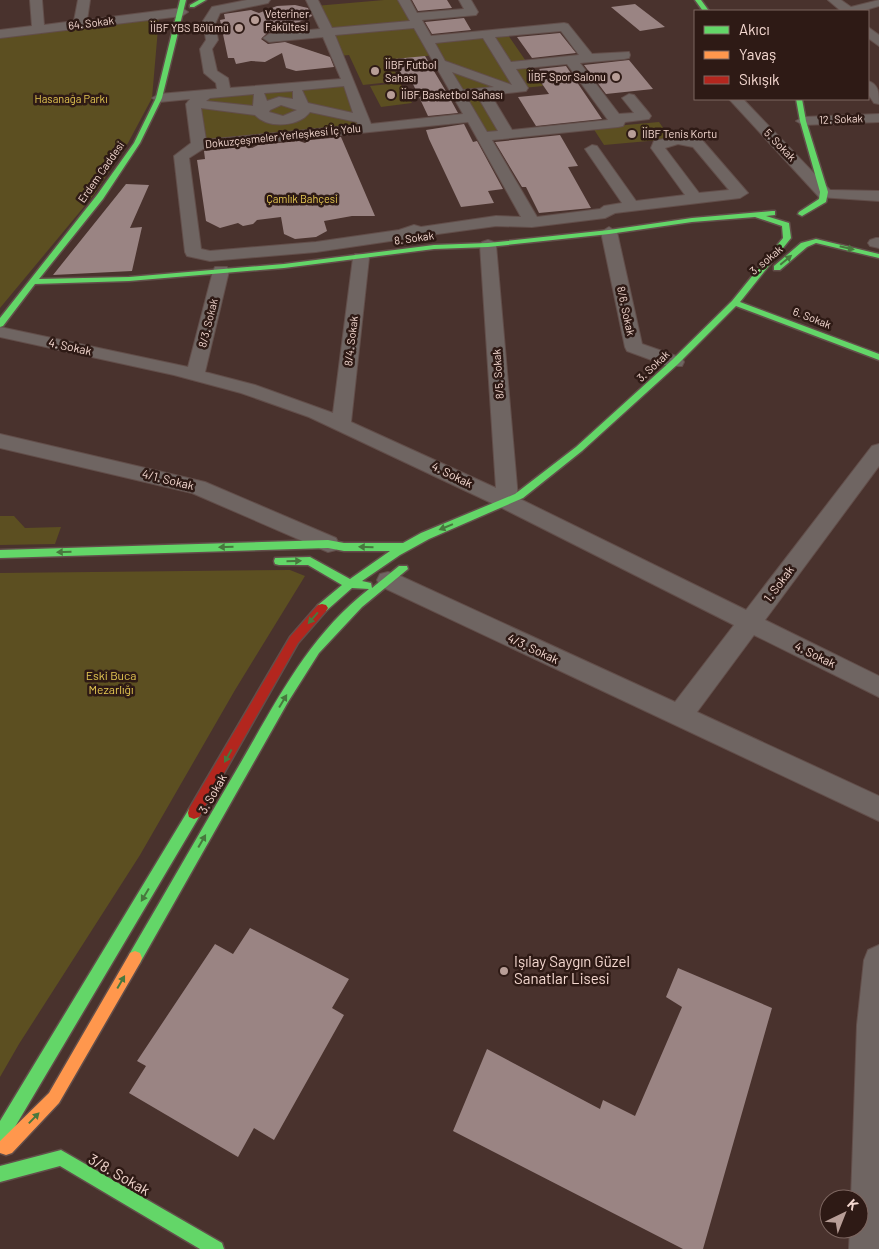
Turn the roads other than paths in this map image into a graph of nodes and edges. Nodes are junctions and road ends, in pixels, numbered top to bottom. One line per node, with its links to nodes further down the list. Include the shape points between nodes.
1 (36, 0): 15 (street)
2 (84, 0): 14 (street)
3 (203, 0): 10 (main road)
4 (264, 0): 35 (street, via 216,10 208,25 212,40 206,49 211,73 222,81)
5 (312, 0): 16 (street, Dokuzçeşmeler Yerleşkesi İç Yolu)
6 (404, 0): 13 (street)
7 (465, 0): 13 (street, via 472,12)
8 (834, 0): 11 (street)
9 (879, 2): 12 (street)
10 (188, 4): 14 (street, 64. Sokak); 39 (main road, Erdem Caddesi)
11 (849, 10)
12 (853, 10)
13 (414, 20): 16 (street); 21 (street)
14 (80, 24): 15 (street, 64. Sokak)
15 (38, 29): 18 (street, 64. Sokak)
16 (328, 32): 20 (street); 31 (street, Dokuzçeşmeler Yerleşkesi İç Yolu)
17 (869, 32): 22 (street)
18 (0, 34)
19 (488, 37): 21 (street); 23 (street); 26 (street, via 506,32 564,27); 29 (street)
20 (269, 38)
21 (426, 40): 28 (street)
22 (879, 42)
23 (473, 48)
24 (624, 54): 26 (street)
25 (456, 55): 28 (street)
26 (588, 58): 27 (street)
27 (570, 59): 29 (street); 49 (street)
28 (440, 63): 34 (street); 38 (street)
29 (507, 66): 34 (street)
30 (330, 77): 35 (street)
31 (348, 82): 32 (street); 52 (street, Dokuzçeşmeler Yerleşkesi İç Yolu)
32 (296, 86): 36 (street); 45 (street)
33 (869, 86): 44 (street)
34 (517, 89): 37 (street)
35 (224, 90): 36 (street); 41 (street)
36 (258, 90): 46 (street)
37 (482, 92): 38 (street); 54 (street)
38 (457, 95): 47 (street)
39 (160, 98): 41 (street); 78 (main road, Erdem Caddesi, via 137,143)
40 (629, 98): 49 (street, via 644,116)
41 (199, 100): 46 (street); 57 (street, Dokuzçeşmeler Yerleşkesi İç Yolu)
42 (737, 100): 58 (street, 5. Sokak)
43 (799, 100): 51 (main road)
44 (879, 100)
45 (302, 106): 46 (street, via 279,101); 50 (street, via 304,109 300,115); 52 (street)
46 (261, 111): 50 (street, via 270,119)
47 (470, 118): 52 (street, Dokuzçeşmeler Yerleşkesi İç Yolu); 56 (street)
48 (879, 118): 51 (street, 12. Sokak)
49 (615, 119): 53 (street, via 618,123)
50 (286, 120): 55 (street)
51 (803, 121): 58 (main road)
52 (364, 124): 55 (street, Dokuzçeşmeler Yerleşkesi İç Yolu)
53 (577, 128): 54 (street); 61 (street)
54 (507, 134): 56 (street)
55 (289, 136): 57 (street, Dokuzçeşmeler Yerleşkesi İç Yolu)
56 (481, 137): 65 (street)
57 (199, 145): 68 (street, Dokuzçeşmeler Yerleşkesi İç Yolu, via 181,156 192,249 198,255 316,247)
58 (824, 193): 59 (street); 63 (main road, via 823,200)
59 (879, 196)
60 (695, 198): 60 (street, Dokuzçeşmeler Yerleşkesi İç Yolu, via 740,193 698,144 678,140 659,144 658,148); 61 (street, Dokuzçeşmeler Yerleşkesi İç Yolu)
61 (632, 206): 65 (street, Dokuzçeşmeler Yerleşkesi İç Yolu, via 610,209 605,213)
62 (754, 214): 63 (main road, 8. Sokak, via 782,212); 66 (main road); 69 (main road, 8. Sokak)
63 (799, 215): 64 (main road, 8. Sokak); 66 (main road, via 790,218)
64 (819, 216)
65 (532, 222): 67 (street, Dokuzçeşmeler Yerleşkesi İç Yolu)
66 (786, 225): 71 (main road, via 799,238); 79 (main road, 3. Sokak, via 787,238 782,247)
67 (454, 227): 68 (street, Dokuzçeşmeler Yerleşkesi İç Yolu); 72 (street)
68 (417, 232): 75 (street)
69 (610, 232): 73 (main road, 8. Sokak); 83 (street, 8/6. Sokak, via 634,348)
70 (837, 235): 71 (main road, 3. sokak)
71 (816, 241): 74 (main road, one-way to 74); 79 (main road, 3. sokak, one-way to 71, via 804,245)
72 (462, 245): 73 (main road, 8. Sokak); 75 (main road, 8. Sokak)
73 (488, 245): 88 (street, 8/5. Sokak)
74 (876, 245)
75 (434, 247): 76 (main road, 8. Sokak)
76 (361, 258): 77 (main road, 8. Sokak); 85 (street, 8/4. Sokak)
77 (221, 271): 78 (main road, 8. Sokak, via 129,279); 84 (street, 8/3. Sokak)
78 (35, 282): 80 (main road, Erdem Caddesi)
79 (736, 303): 82 (main road, 6. Sokak); 83 (main road, 3. Sokak)
80 (0, 324)
81 (0, 332): 84 (street, 4. Sokak)
82 (879, 357)
83 (675, 362): 88 (main road, 3. Sokak, via 579,449)
84 (194, 375): 85 (street, 4. Sokak, via 248,389)
85 (342, 425): 88 (street, 4. Sokak)
86 (0, 441): 90 (street, 4/1. Sokak, via 198,487)
87 (879, 451): 97 (street, 1. Sokak)
88 (508, 502): 89 (main road, 3. Sokak); 91 (main road, 3. Sokak, one-way to 91); 97 (street, 4. Sokak)
89 (451, 538)
90 (328, 544): 91 (main road, one-way to 90, via 362,548); 92 (main road, one-way to 92)
91 (405, 547): 96 (main road, 3. Sokak)
92 (0, 554)
93 (265, 562): 96 (main road, one-way to 96, via 310,561)
94 (412, 563): 95 (main road, 3. Sokak)
95 (388, 580): 96 (main road, via 369,586); 99 (street, 4/3. Sokak); 104 (main road, 3. Sokak, one-way to 95, via 54,1098 315,650 358,604)
96 (350, 584): 103 (main road, 3. Sokak, one-way to 103, via 323,607 294,640)
97 (749, 622): 98 (street, 4. Sokak); 99 (street, 1. Sokak)
98 (879, 687)
99 (679, 717): 100 (street, 4/3. Sokak)
100 (879, 809)
101 (879, 960): 102 (street)
102 (876, 1037): 107 (street)
103 (0, 1136)
104 (0, 1154)
105 (0, 1174): 106 (main road, 3/8. Sokak, via 61,1158)
106 (216, 1249)
107 (867, 1249)

